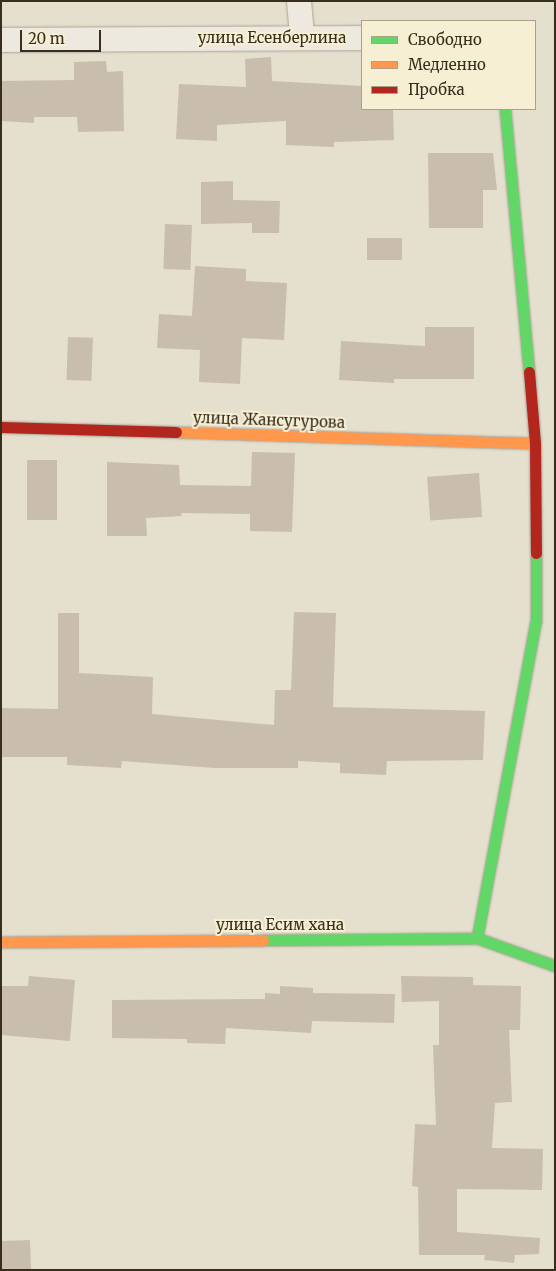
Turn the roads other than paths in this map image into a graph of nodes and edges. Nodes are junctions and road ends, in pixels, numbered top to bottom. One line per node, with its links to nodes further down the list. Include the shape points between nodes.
1 (299, 1): 2 (street)
2 (302, 36): 3 (street, улица Есенберлина); 4 (street, улица Есенберлина)
3 (361, 38)
4 (1, 40)
5 (505, 110): 7 (street)
6 (1, 426): 7 (street, улица Жансугурова)
7 (535, 442): 8 (street, via 536,620)
8 (477, 938): 9 (street, улица Есим хана); 10 (street, улица Есим хана)
9 (1, 942)
10 (555, 966)

